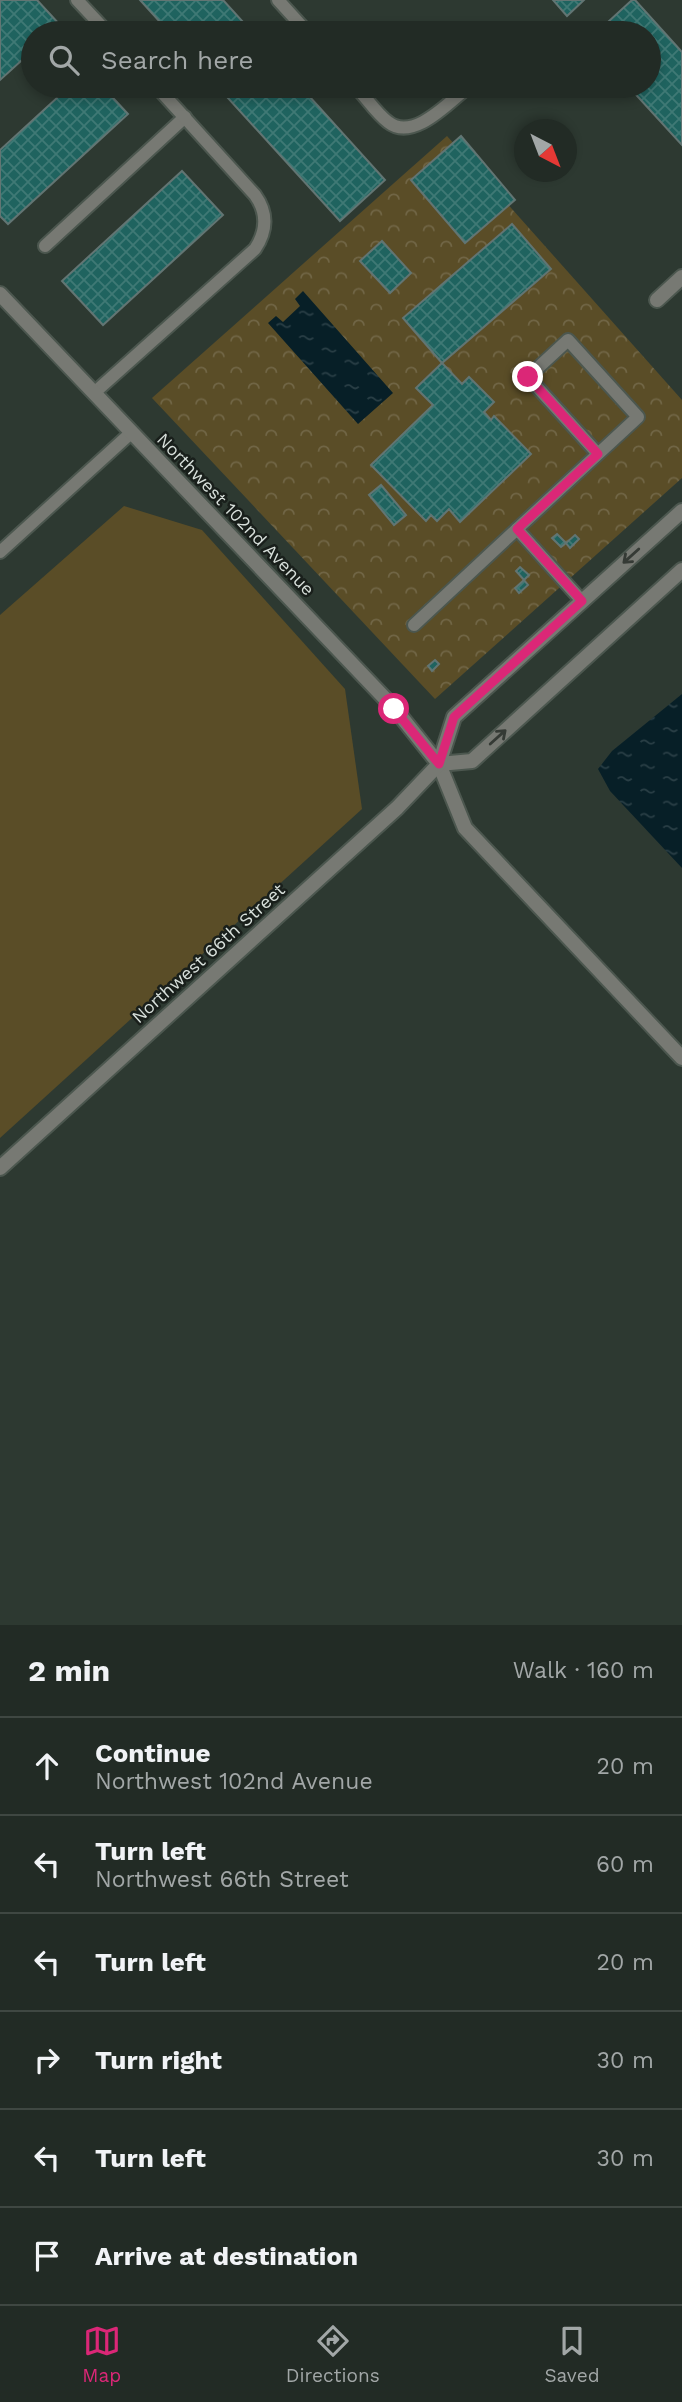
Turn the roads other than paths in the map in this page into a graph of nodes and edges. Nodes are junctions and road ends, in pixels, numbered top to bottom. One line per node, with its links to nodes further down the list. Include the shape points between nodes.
1 (77, 0): 3 (lane)
2 (278, 0): 4 (lane)
3 (97, 21)
4 (297, 21)
5 (167, 98): 8 (lane)
6 (366, 98): 7 (lane, via 389,123 403,130 435,115)
7 (455, 98)
8 (185, 117): 9 (lane); 13 (lane, via 260,202 263,234 255,249)
9 (45, 246)
10 (682, 277): 12 (street)
11 (0, 294): 13 (street, Northwest 102nd Avenue)
12 (657, 300)
13 (94, 393): 14 (street, Northwest 102nd Avenue)
14 (132, 432): 18 (lane); 22 (street, Northwest 102nd Avenue, via 394,709)
15 (598, 454): 15 (lane, via 638,417 568,340 528,377); 17 (lane)
16 (682, 511): 20 (street, Northwest 66th Street, one-way to 20)
17 (517, 529): 20 (lane); 21 (lane)
18 (0, 552)
19 (682, 570): 22 (street, one-way to 19, via 472,761)
20 (582, 601): 22 (street, Northwest 66th Street, via 454,717)
21 (414, 625)
22 (439, 764): 23 (street, Northwest 102nd Avenue, via 465,828); 24 (street, Northwest 66th Street)
23 (682, 1058)
24 (0, 1168)

